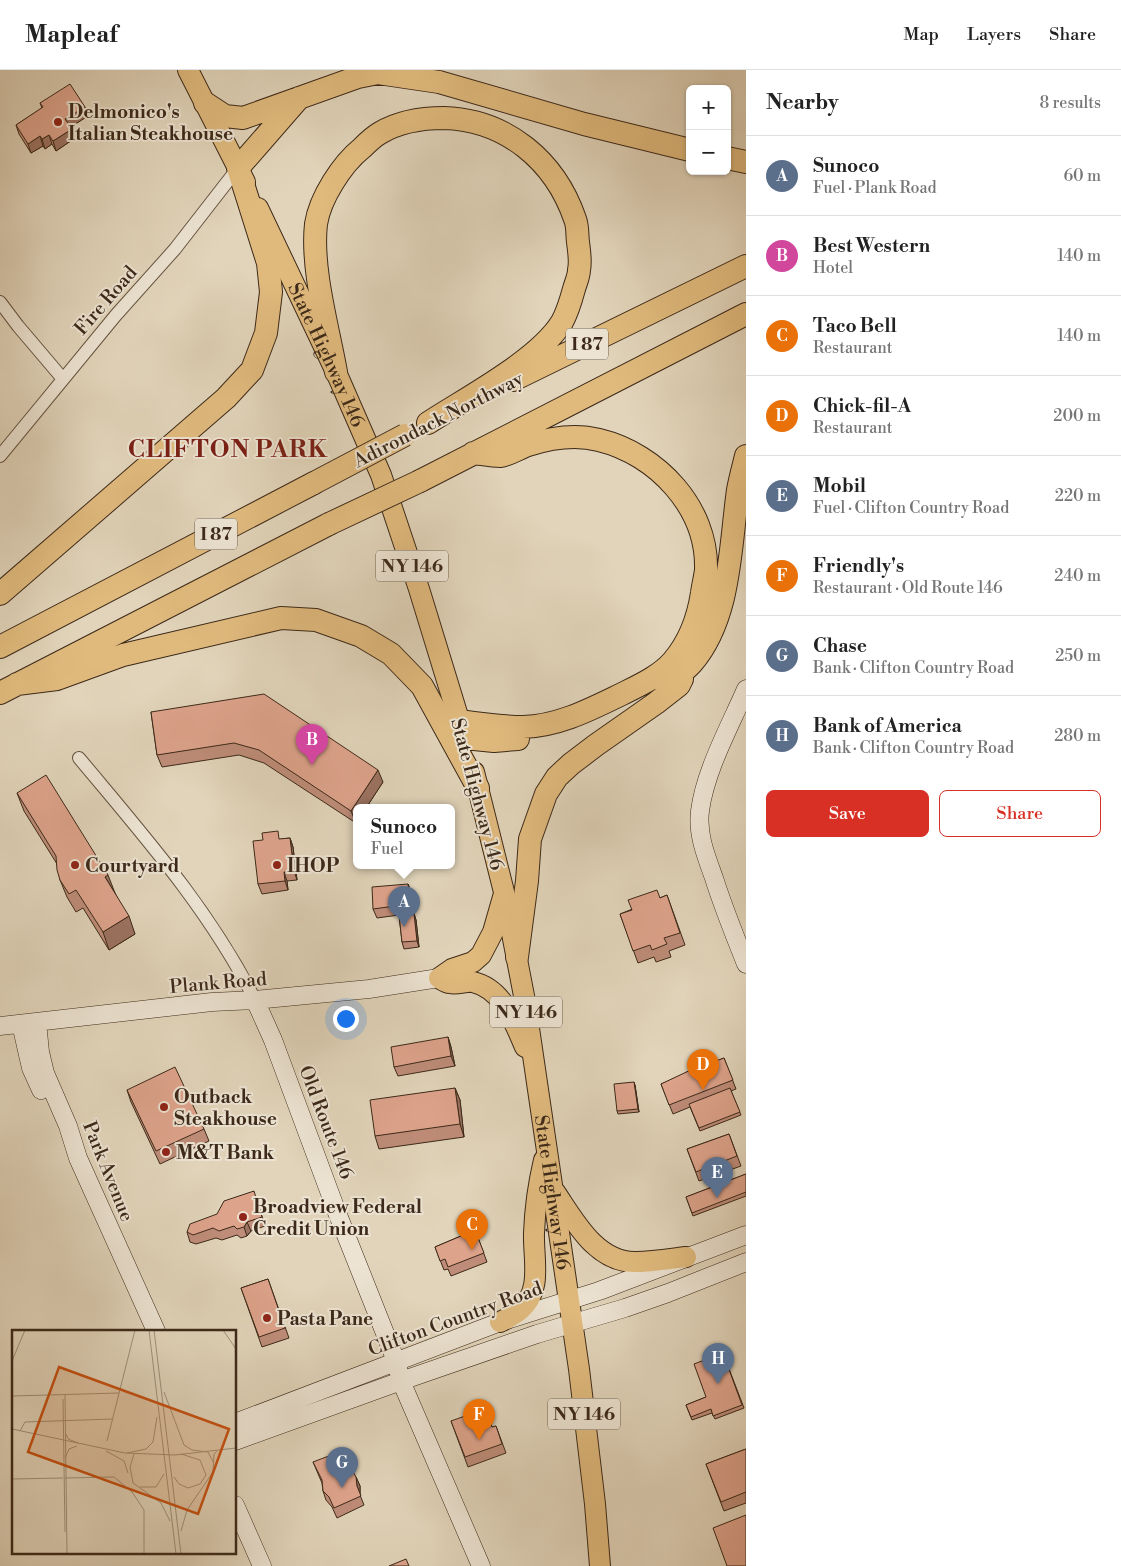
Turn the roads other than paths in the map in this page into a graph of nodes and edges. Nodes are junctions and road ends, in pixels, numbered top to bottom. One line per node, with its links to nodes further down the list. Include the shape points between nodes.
1 (188, 70): 3 (main road, State Highway 146 / NY 146)
2 (298, 98): 3 (highway, via 243,118 225,116); 4 (highway, via 358,77 378,74 403,76 439,82 584,124); 7 (highway)
3 (205, 104): 7 (main road, State Highway 146 / NY 146)
4 (686, 149)
5 (731, 159): 6 (highway)
6 (746, 162)
7 (238, 168): 11 (main road, State Highway 146 / NY 146); 12 (street, Fire Road, via 175,249); 17 (highway, via 268,263 271,292 266,333 252,370 226,398)
8 (746, 266): 13 (highway, Adirondack Northway / I 87)
9 (0, 302): 12 (street)
10 (746, 314): 14 (highway, I 87)
11 (336, 372): 13 (highway, via 315,256 316,222 340,170 380,133 423,118 467,120 513,138 537,156 556,177 576,220 580,269 569,305 550,336 521,363); 22 (main road, State Highway 146 / NY 146, via 381,475)
12 (63, 379): 15 (street, Fire Road)
13 (428, 423): 18 (highway, Adirondack Northway / I 87, bridge)
14 (473, 453): 20 (highway, I 87, bridge); 22 (highway, via 501,456 528,445 572,437 597,439 636,454 676,487 691,510 702,541 706,570 700,611 690,638 672,663 648,681 597,707 546,724)
15 (0, 456)
16 (746, 456): 19 (highway, via 717,622)
17 (0, 594)
18 (0, 647)
19 (692, 663): 22 (highway, via 666,686 604,719 576,729 501,741); 26 (highway, via 679,685 571,764 546,794 530,839 528,881)
20 (8, 688): 24 (highway, via 57,680 123,655 282,618 316,620 361,636 391,654 422,686)
21 (746, 689): 27 (street, via 709,774 700,812 703,848)
22 (462, 729): 24 (main road, State Highway 146 / NY 146)
23 (79, 758): 29 (street, Old Route 146, via 197,904 236,963)
24 (478, 788): 25 (main road, State Highway 146 / NY 146)
25 (504, 892): 26 (main road, State Highway 146 / NY 146); 28 (main road, via 493,932 481,955)
26 (517, 957): 32 (main road, State Highway 146 / NY 146)
27 (746, 964)
28 (439, 978): 29 (street, Plank Road, via 378,988); 32 (main road, via 450,983 470,982 492,990 511,1015)
29 (255, 1000): 30 (street, Plank Road); 42 (street, Old Route 146)
30 (29, 1023): 31 (street, Plank Road); 41 (street, Park Avenue, via 26,1052 38,1085 59,1131 78,1158)
31 (0, 1026)
32 (534, 1067): 33 (main road, State Highway 146 / NY 146)
33 (546, 1150): 34 (main road, State Highway 146 / NY 146); 39 (main road, via 536,1195 534,1285 521,1310)
34 (552, 1189): 36 (main road, via 587,1237 610,1256 634,1262); 38 (main road, State Highway 146 / NY 146)
35 (746, 1235): 36 (street, Clifton Country Road)
36 (686, 1257): 38 (street, Clifton Country Road)
37 (746, 1262): 40 (street, via 668,1293)
38 (568, 1301): 39 (street, Clifton Country Road); 40 (main road, State Highway 146 / NY 146)
39 (500, 1322): 42 (street, Clifton Country Road)
40 (572, 1324): 43 (street); 49 (main road, State Highway 146 / NY 146)
41 (156, 1330)
42 (396, 1361): 43 (street, Old Route 146); 44 (street, Clifton Country Road)
43 (402, 1381): 45 (street); 48 (street, Old Route 146)
44 (236, 1423)
45 (236, 1441)
46 (236, 1507): 47 (street)
47 (262, 1566)
48 (481, 1566)
49 (600, 1566)

